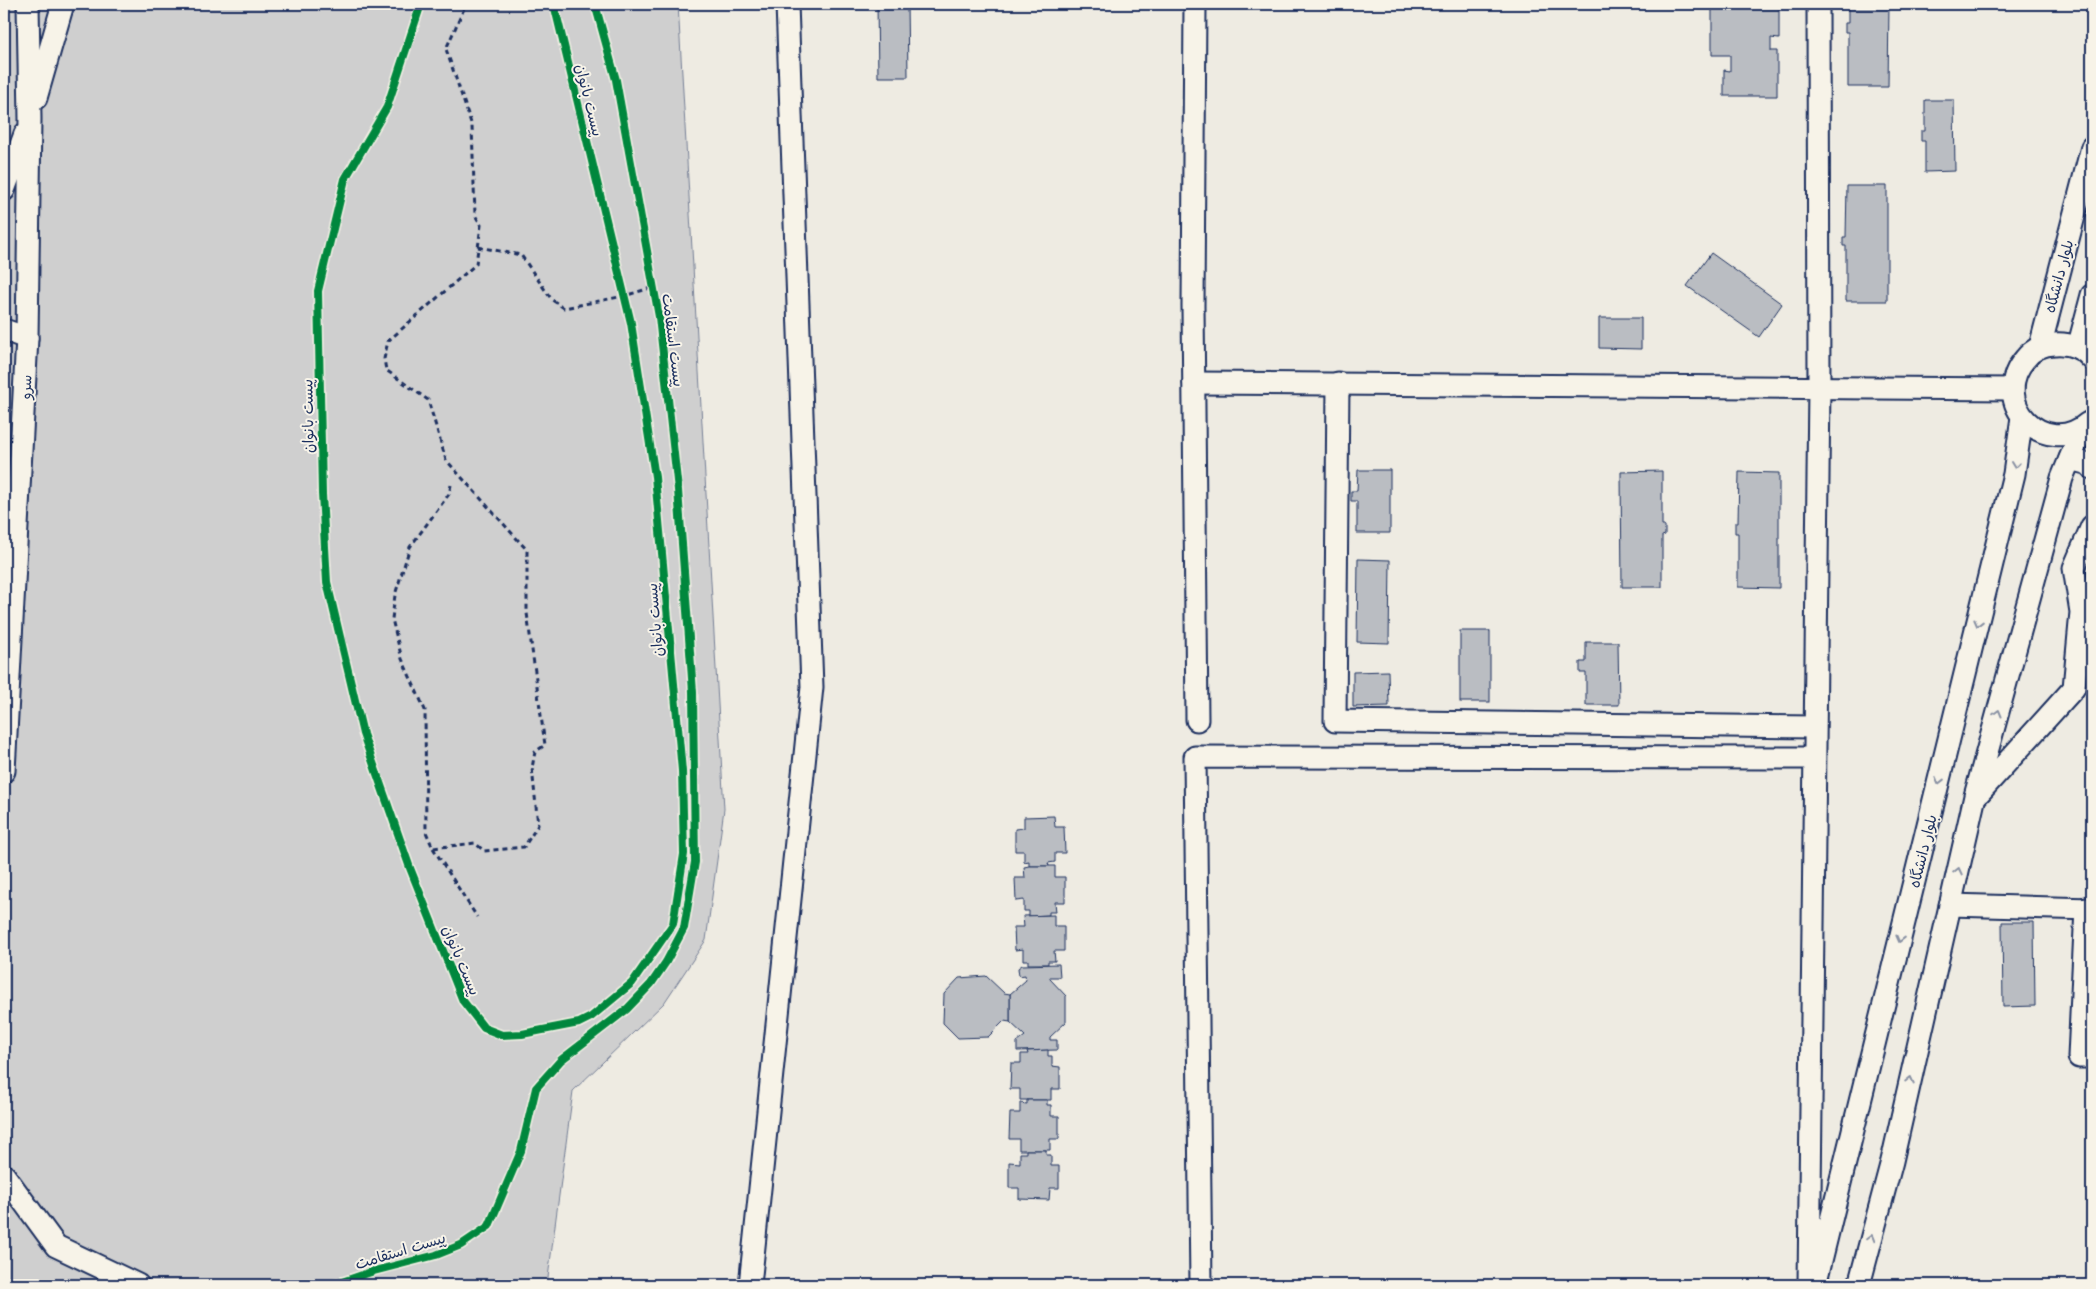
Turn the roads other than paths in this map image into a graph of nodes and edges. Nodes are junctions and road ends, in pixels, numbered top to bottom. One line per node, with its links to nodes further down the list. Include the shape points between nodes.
1 (28, 4): 6 (street, سرو)
2 (62, 4): 6 (street)
3 (787, 4): 35 (street, via 812,687)
4 (1196, 4): 14 (street)
5 (1818, 4): 16 (street)
6 (30, 119): 8 (street); 11 (street, سرو)
7 (2092, 147): 12 (street, بلوار دانشگاه)
8 (4, 190)
9 (2092, 295): 13 (street)
10 (4, 330): 11 (street)
11 (27, 338): 28 (street, سرو)
12 (2040, 347): 13 (street, via 2066,344); 17 (street, via 2020,364)
13 (2085, 353)
14 (1194, 383): 15 (street); 25 (street)
15 (1338, 383): 16 (street); 26 (street, via 1334,721)
16 (1819, 386): 17 (street); 26 (street)
17 (2013, 389): 18 (street, via 2015,404)
18 (2022, 416): 19 (street, via 2031,426 2050,434 2070,434); 38 (street, بلوار دانشگاه, one-way to 38, via 2014,474)
19 (2089, 424): 20 (street)
20 (2070, 459): 21 (street, via 2089,464); 29 (street, one-way to 20, via 2062,478)
21 (2092, 468)
22 (2092, 526): 23 (street, via 2074,568)
23 (2086, 628): 24 (street)
24 (2084, 675): 29 (street)
25 (1197, 720)
26 (1814, 727): 27 (street)
27 (1814, 758): 36 (street, via 1195,757); 37 (street)
28 (4, 771)
29 (1975, 796): 30 (street, one-way to 29)
30 (1950, 905): 31 (street); 39 (street, one-way to 30, via 1894,1151)
31 (2089, 908): 32 (street, via 2079,1058)
32 (2092, 1057)
33 (4, 1175): 34 (street, via 56,1246)
34 (138, 1285)
35 (750, 1285)
36 (1201, 1285)
37 (1809, 1285)
38 (1816, 1285)
39 (1859, 1285)

